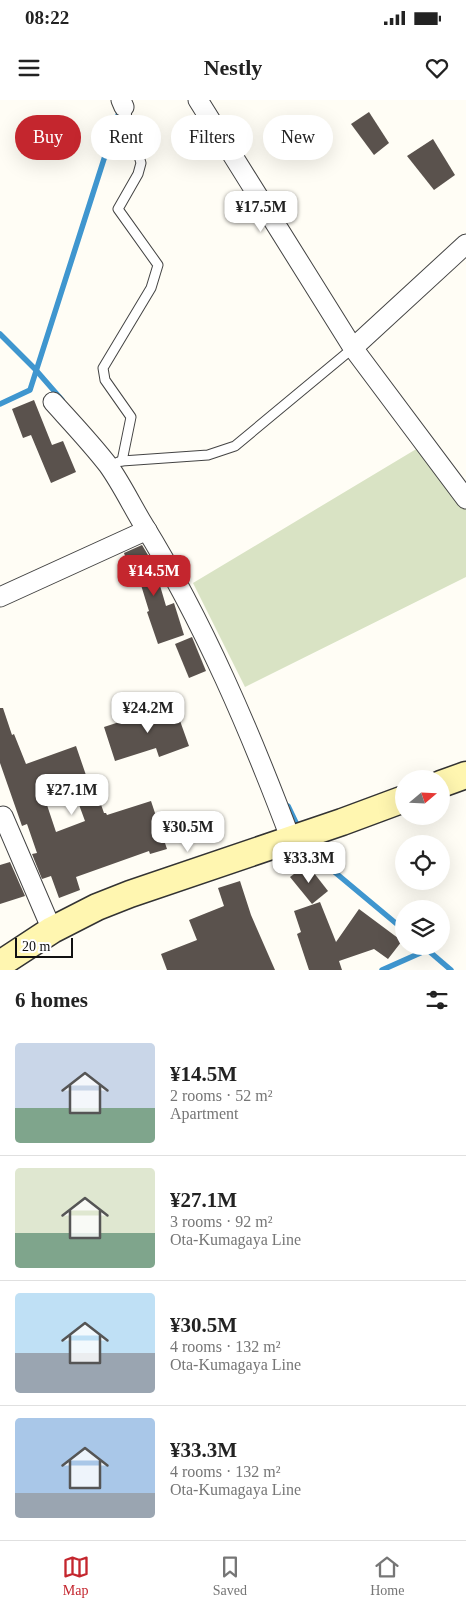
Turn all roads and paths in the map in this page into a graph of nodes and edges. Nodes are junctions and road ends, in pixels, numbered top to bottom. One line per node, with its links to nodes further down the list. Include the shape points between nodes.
1 (198, 100): 4 (street)
2 (122, 104): 6 (lane, via 141,163 118,209 158,265 151,288 103,368 105,380 131,417)
3 (466, 244): 4 (street)
4 (353, 348): 6 (lane, via 235,446 208,455); 7 (street)
5 (53, 402): 6 (street, via 92,444)
6 (116, 464): 8 (street)
7 (466, 499)
8 (147, 530): 9 (street); 14 (street, via 208,642)
9 (0, 597)
10 (466, 775): 11 (main road)
11 (450, 781)
12 (395, 802): 14 (main road)
13 (3, 816): 15 (street)
14 (291, 840): 15 (main road, via 130,894)
15 (52, 930): 16 (main road)
16 (0, 964)

